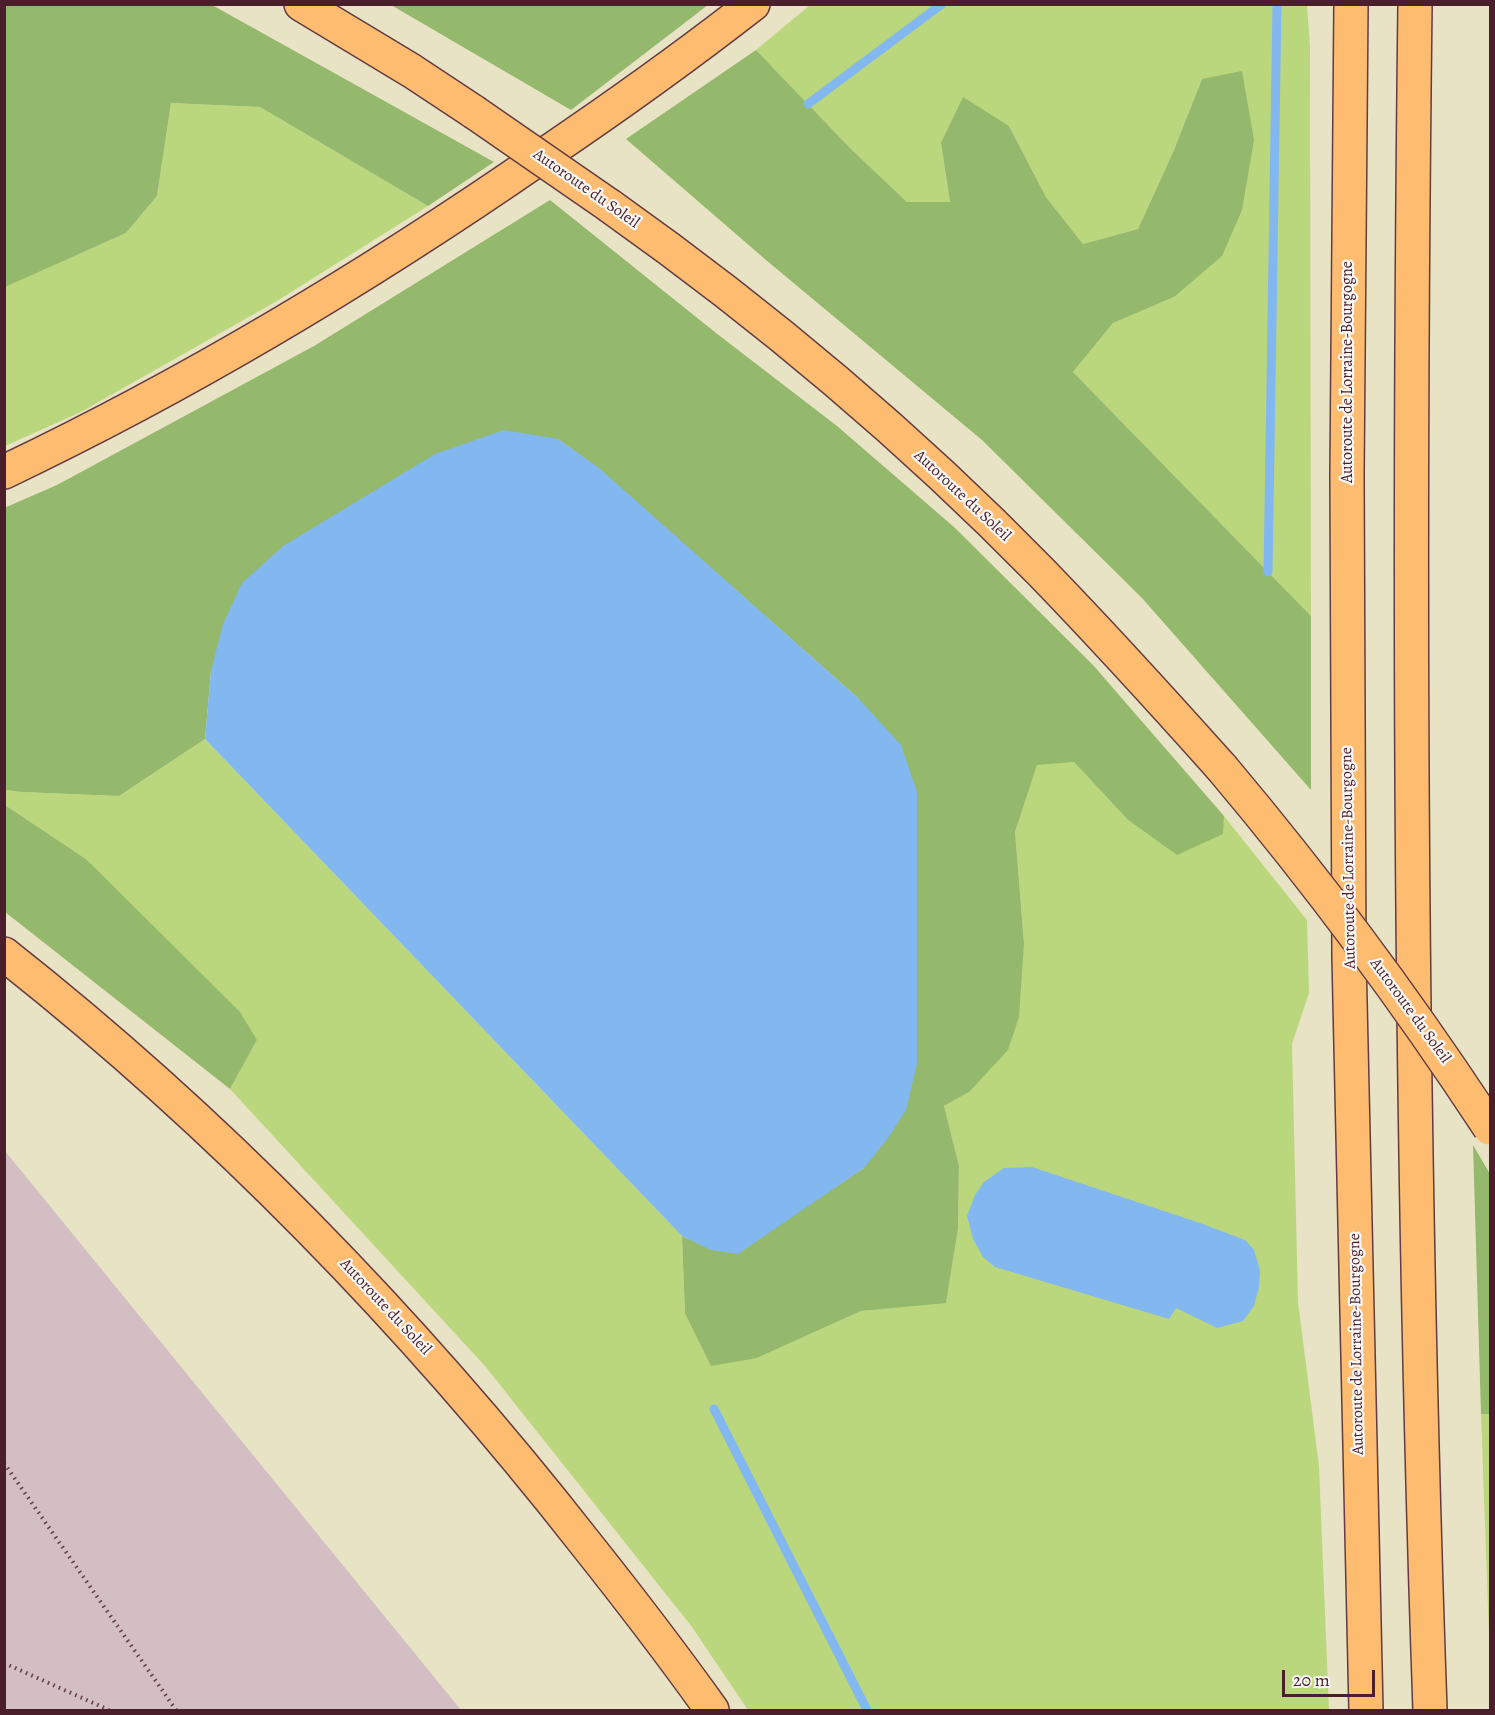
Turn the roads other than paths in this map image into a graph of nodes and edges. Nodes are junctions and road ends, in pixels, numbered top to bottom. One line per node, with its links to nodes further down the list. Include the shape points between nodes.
1 (301, 4): 7 (highway, Autoroute du Soleil, bridge, via 474,112 671,249 767,324 952,485 1090,623 1222,768 1351,930)
2 (753, 4): 5 (highway, via 648,83 391,257 200,370)
3 (1351, 4): 9 (highway, Autoroute de Lorraine-Bourgogne, via 1347,474 1349,957)
4 (1415, 4): 10 (highway, via 1411,449 1413,961)
5 (4, 472)
6 (4, 954): 8 (highway, Autoroute du Soleil, via 109,1040 240,1159 375,1296 517,1457)
7 (1491, 1128)
8 (712, 1710)
9 (1366, 1710)
10 (1430, 1710)

